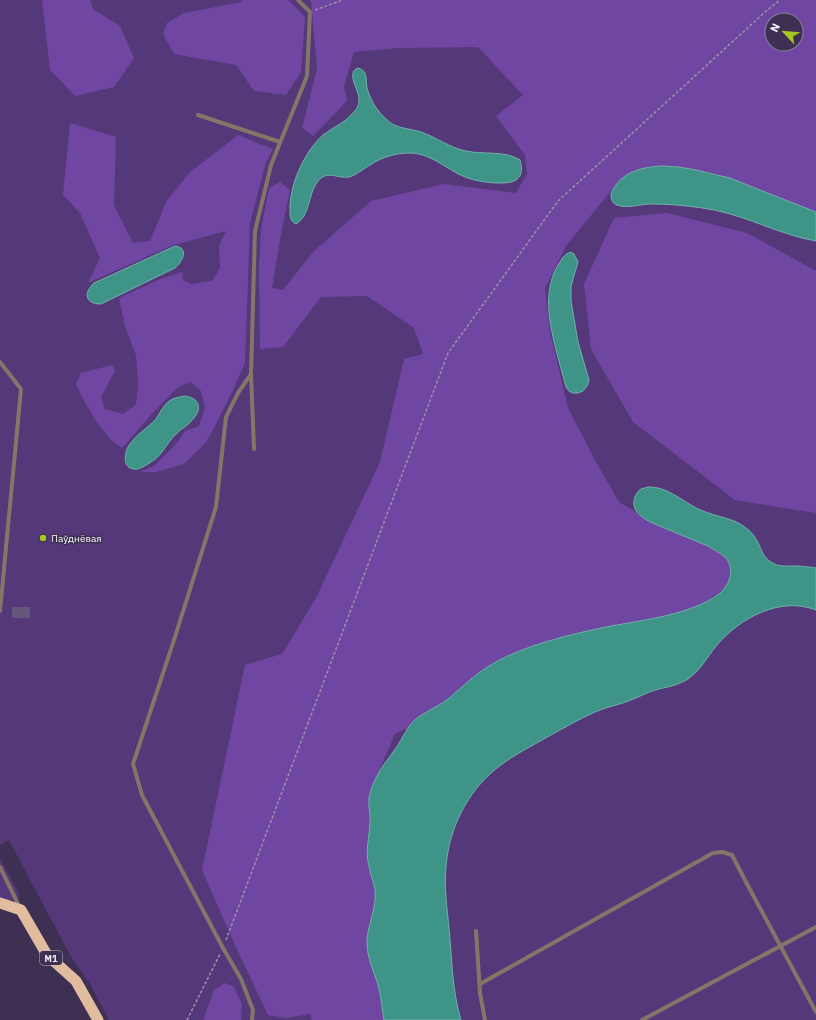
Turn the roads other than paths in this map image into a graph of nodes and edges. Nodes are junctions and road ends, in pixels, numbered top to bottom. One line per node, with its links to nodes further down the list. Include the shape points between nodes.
1 (298, 0): 3 (lane, via 310,12 307,76)
2 (198, 115): 3 (lane)
3 (280, 142): 5 (lane, via 271,165 255,231)
4 (0, 362): 7 (lane, via 20,388)
5 (252, 374): 6 (lane); 17 (lane, via 238,393 226,417 216,507 133,764 142,795 241,979 253,1010)
6 (254, 449)
7 (0, 611)
8 (0, 867): 10 (lane)
9 (0, 903): 10 (highway)
10 (21, 910): 16 (highway, М1, via 47,955 76,981)
11 (816, 927): 13 (lane)
12 (476, 931): 14 (lane)
13 (780, 946): 14 (lane, via 732,855 713,853); 15 (lane); 19 (lane)
14 (480, 984): 18 (lane)
15 (816, 1012)
16 (98, 1020)
17 (252, 1020)
18 (485, 1020)
19 (642, 1020)

